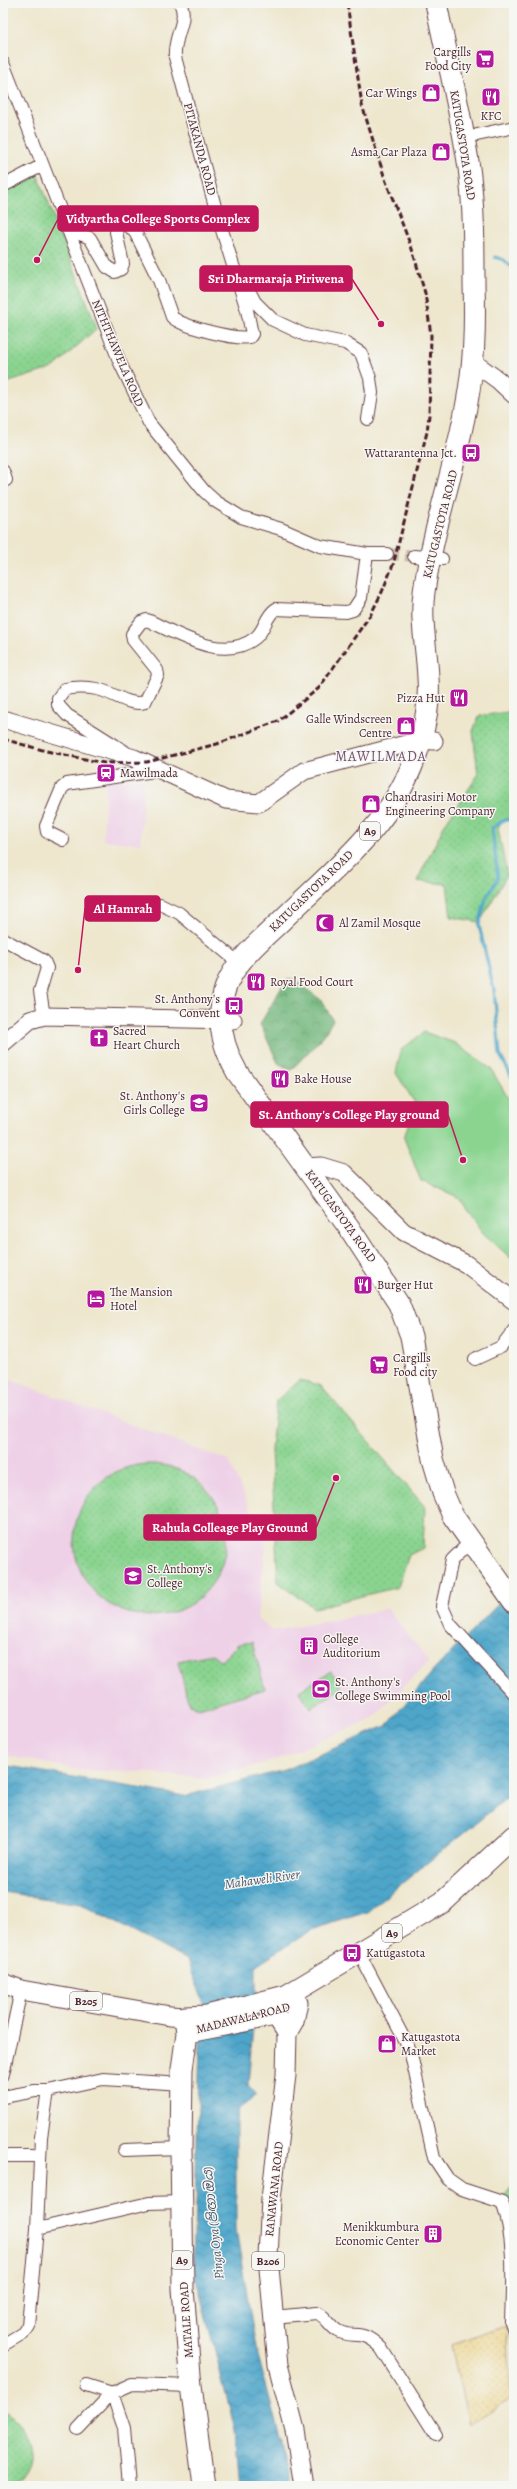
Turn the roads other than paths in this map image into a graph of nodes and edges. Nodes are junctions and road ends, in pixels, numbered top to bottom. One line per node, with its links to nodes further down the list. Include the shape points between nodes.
1 (180, 3): 10 (street, PITAKANDA ROAD, via 183,22 176,36 175,56)
2 (436, 3): 11 (highway, KATUGASTOTA ROAD / A9, via 463,134 472,199)
3 (449, 3): 6 (highway, KATUGASTOTA ROAD / A9)
4 (3, 63): 7 (street, NITHTHAWELA ROAD)
5 (514, 127): 6 (street)
6 (477, 135): 11 (highway, KATUGASTOTA ROAD / A9, via 484,185 487,239)
7 (41, 166): 8 (street); 9 (street, NITHTHAWELA ROAD)
8 (3, 186)
9 (67, 229): 10 (street, PITAKANDA ROAD, via 90,238 107,267 115,272 121,269 123,264 116,232 118,226 128,225 134,230 148,258 172,317 197,329 250,337 252,334 247,310); 14 (street, NITHTHAWELA ROAD, via 141,410 159,437 204,491 219,504 242,517 281,529 320,546)
10 (230, 255): 13 (street, via 255,302 273,320 305,335 345,343 361,353 370,378 372,393)
11 (479, 366): 12 (street); 17 (highway, KATUGASTOTA ROAD / A9, via 471,453 428,557 435,605 440,681 439,716)
12 (514, 395)
13 (368, 419)
14 (367, 554): 15 (street, NITHTHAWELA ROAD); 18 (street, via 361,598 353,610 346,612 276,609 270,613 256,638 231,650 190,640 147,620 141,622 132,634 133,640 157,670 158,675 146,702 138,704 97,689 73,687 65,689 58,698 58,705 67,714)
15 (387, 554)
16 (3, 719): 18 (street)
17 (427, 741): 19 (street, via 304,771 259,804 226,800); 23 (highway, KATUGASTOTA ROAD / A9, via 385,815); 25 (highway, KATUGASTOTA ROAD / A9, via 421,780 407,806 372,849 252,968 239,990)
18 (134, 758): 19 (street)
19 (162, 770): 20 (street, via 67,784 62,788 46,826 48,832)
20 (63, 840)
21 (160, 904): 23 (street, via 179,913)
22 (3, 939): 24 (street, via 44,961 47,968 40,991)
23 (240, 964): 25 (highway, KATUGASTOTA ROAD / A9, via 225,989)
24 (44, 1016): 25 (street); 26 (street, via 30,1020)
25 (227, 1020): 27 (highway, KATUGASTOTA ROAD / A9, via 246,1063)
26 (3, 1043)
27 (313, 1167): 28 (street, via 344,1173 404,1232 466,1264); 31 (highway, KATUGASTOTA ROAD / A9, via 402,1282 416,1310 427,1348 443,1450 451,1483)
28 (514, 1301)
29 (514, 1330): 30 (street, via 501,1347)
30 (475, 1359)
31 (480, 1548): 32 (highway, A9); 33 (highway, A9); 34 (street, via 452,1560 442,1606 450,1624)
32 (514, 1581)
33 (514, 1602)
34 (514, 1694)
35 (514, 1836): 37 (highway, MADAWALA ROAD / A9, via 443,1902)
36 (514, 1850): 37 (highway, MADAWALA ROAD / A9, via 451,1909)
37 (362, 1958): 40 (highway, MADAWALA ROAD / A9); 51 (street, via 410,2050 434,2158 448,2179 462,2189)
38 (3, 1983): 39 (main road, MADAWALA ROAD / B205)
39 (21, 1990): 41 (main road, MADAWALA ROAD / B205); 42 (street)
40 (272, 2012): 41 (highway, MADAWALA ROAD / A9); 54 (main road, RANAWANA ROAD / B206, via 286,2075 268,2236 268,2272)
41 (187, 2027): 43 (highway, MATALE ROAD / A9)
42 (3, 2074)
43 (183, 2084): 44 (street, via 103,2079); 46 (highway, MATALE ROAD / A9)
44 (48, 2091): 45 (street); 49 (street)
45 (3, 2097)
46 (181, 2148): 47 (street); 50 (highway, MATALE ROAD / A9)
47 (124, 2150)
48 (3, 2156): 49 (street)
49 (40, 2156): 52 (street)
50 (182, 2202): 52 (street, via 149,2203); 58 (highway, MATALE ROAD / A9, via 183,2289)
51 (508, 2203): 53 (street, via 507,2217)
52 (37, 2229): 56 (street, via 28,2325 23,2333)
53 (513, 2267): 55 (street, via 511,2322)
54 (273, 2317): 61 (street, via 321,2314 340,2332 371,2338 381,2348); 64 (main road, RANAWANA ROAD / B206, via 278,2366 295,2430)
55 (514, 2331)
56 (3, 2345)
57 (86, 2385): 59 (street)
58 (191, 2386): 59 (street, via 132,2384); 63 (highway, MATALE ROAD / A9)
59 (112, 2393): 60 (street); 62 (street, via 124,2428)
60 (78, 2429)
61 (436, 2435)
62 (129, 2486)
63 (204, 2486)
64 (304, 2486)

